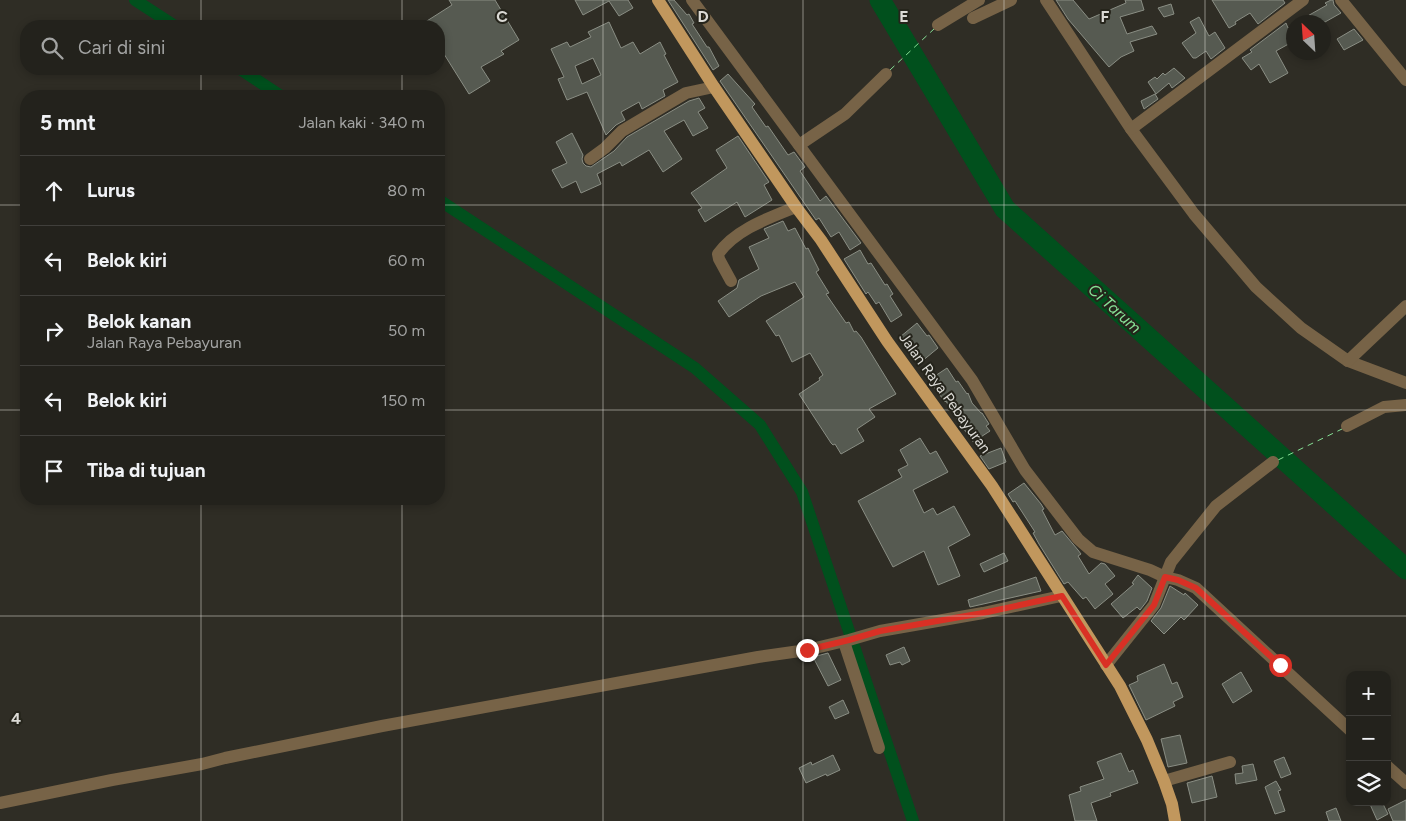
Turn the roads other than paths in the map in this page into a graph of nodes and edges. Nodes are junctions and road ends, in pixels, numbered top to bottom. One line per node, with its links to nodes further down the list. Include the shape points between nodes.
1 (658, 0): 12 (main road, Jalan Raya Pebayuran)
2 (692, 0): 14 (street)
3 (978, 0): 9 (street)
4 (1011, 0): 8 (street)
5 (1046, 0): 13 (street)
6 (1303, 0): 13 (street)
7 (1341, 0): 11 (street)
8 (973, 18)
9 (938, 25)
10 (886, 74): 14 (street, via 845,114)
11 (1406, 80)
12 (714, 87): 15 (street, via 686,93 622,131); 16 (main road, Jalan Raya Pebayuran)
13 (1131, 129): 19 (street, via 1194,214 1256,287 1301,328)
14 (799, 145): 24 (street, via 972,380 1025,470 1078,539 1094,552)
15 (590, 159)
16 (796, 206): 17 (street, via 753,226 724,245 718,254); 25 (main road, Jalan Raya Pebayuran, via 887,341 992,486)
17 (730, 281)
18 (1406, 306): 19 (street)
19 (1348, 361): 20 (street)
20 (1406, 383)
21 (1406, 405): 22 (street, via 1384,407)
22 (1347, 426)
23 (1273, 462): 24 (street, via 1216,506 1171,562)
24 (1165, 577): 27 (street, via 1154,605); 28 (street, via 1196,588)
25 (1062, 596): 26 (street, via 880,631); 27 (main road, Jalan Raya Pebayuran)
26 (846, 641): 29 (street); 34 (street, via 382,726)
27 (1106, 665): 32 (main road, Jalan Raya Pebayuran, via 1124,694)
28 (1346, 726)
29 (879, 748)
30 (1230, 762): 32 (street)
31 (1391, 770): 33 (street)
32 (1164, 781): 35 (main road, Jalan Raya Pebayuran)
33 (1406, 783)
34 (0, 803)
35 (1175, 821)

